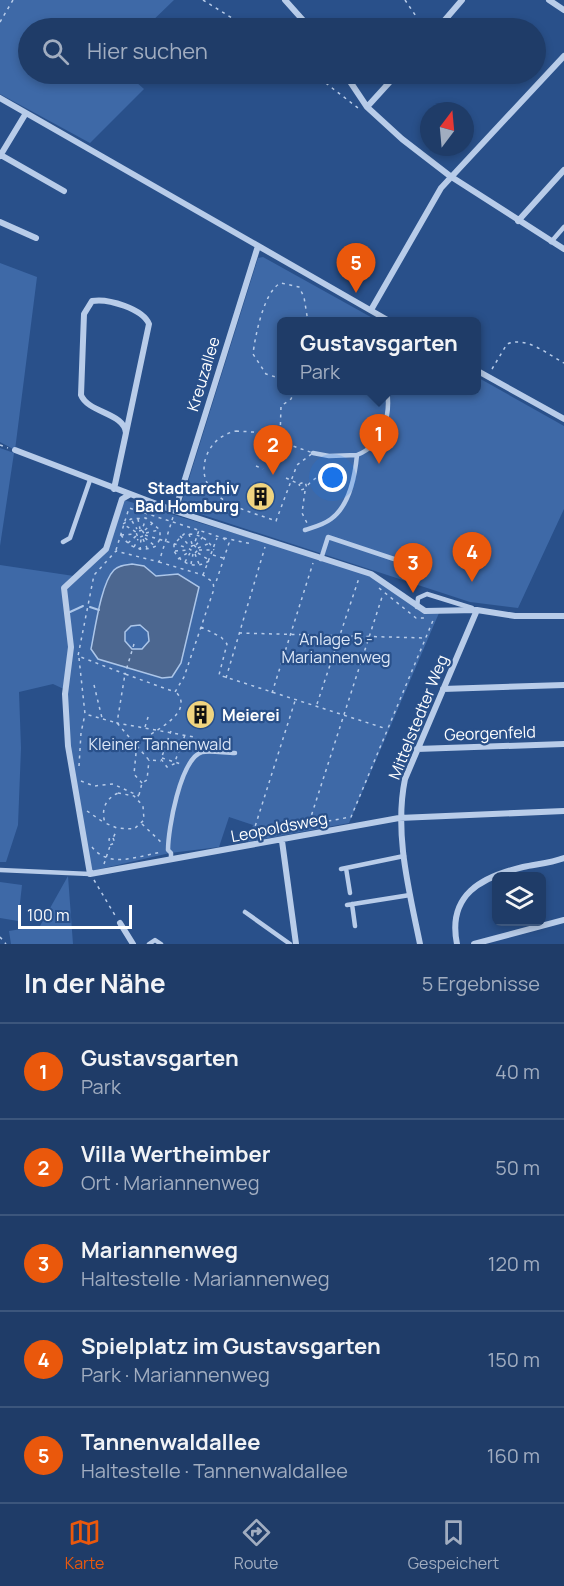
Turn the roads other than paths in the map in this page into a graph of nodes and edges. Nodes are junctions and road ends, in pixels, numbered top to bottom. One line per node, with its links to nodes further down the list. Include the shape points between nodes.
1 (285, 0): 5 (street)
2 (462, 0): 6 (street)
3 (549, 0): 4 (street)
4 (564, 10)
5 (301, 18)
6 (447, 18)
7 (564, 56): 8 (street)
8 (546, 75)
9 (352, 84): 13 (street)
10 (389, 84): 13 (street)
11 (537, 84): 17 (street)
12 (0, 98): 14 (street)
13 (367, 107): 17 (street)
14 (26, 113): 15 (street); 24 (street)
15 (0, 155): 18 (street)
16 (564, 170): 19 (street)
17 (450, 176): 19 (street); 26 (street)
18 (64, 191)
19 (518, 221): 23 (street)
20 (0, 222): 22 (street)
21 (564, 227): 23 (lane)
22 (36, 238)
23 (551, 242): 25 (street)
24 (258, 246): 26 (street); 38 (street, Kreuzallee)
25 (564, 249)
26 (371, 310): 27 (street)
27 (384, 317)
28 (481, 372): 30 (street)
29 (387, 395): 34 (lane, via 384,428 375,442)
30 (564, 419)
31 (126, 433): 31 (street, via 150,324 142,314 92,301 84,314 81,395 86,403 121,422); 36 (street)
32 (15, 450): 35 (street)
33 (313, 453): 34 (lane)
34 (357, 455): 39 (lane, via 354,476 340,510 332,519)
35 (90, 480): 36 (street); 40 (lane, via 70,538)
36 (114, 489): 37 (street)
37 (129, 495): 38 (street); 58 (street, via 122,499 106,549 64,588 71,647 65,694 68,746)
38 (175, 511): 42 (street)
39 (305, 530)
40 (63, 542)
41 (394, 559): 42 (lane, via 328,537)
42 (322, 562): 43 (street, via 370,574)
43 (418, 609): 44 (street); 44 (lane, via 418,598 427,594)
44 (477, 610): 45 (street, via 515,616); 47 (street, Mittelstedter Weg)
45 (564, 616)
46 (564, 685): 47 (street)
47 (443, 689): 49 (street, Mittelstedter Weg)
48 (564, 744): 49 (street, Georgenfeld)
49 (417, 749): 52 (street, Mittelstedter Weg, via 405,779)
50 (235, 753): 56 (lane, via 203,752 188,767 168,827)
51 (564, 811): 52 (street, Leopoldsweg)
52 (399, 818): 53 (street, Leopoldsweg); 54 (street, Mittelstedter Weg)
53 (282, 841): 56 (street, Leopoldsweg); 69 (street)
54 (404, 856): 59 (lane, via 344,868); 60 (street, Mittelstedter Weg)
55 (564, 858): 71 (street, via 512,870 470,890 456,915)
56 (171, 859): 58 (street, Leopoldsweg)
57 (0, 870): 58 (lane, Leopoldsweg)
58 (90, 874)
59 (350, 893)
60 (410, 895): 64 (lane, via 350,905); 70 (street, Mittelstedter Weg)
61 (245, 912): 68 (lane)
62 (564, 920): 72 (street)
63 (120, 923): 65 (street)
64 (355, 926)
65 (133, 944)
66 (149, 944): 67 (lane, via 155,940)
67 (161, 944)
68 (290, 944)
69 (296, 944)
70 (420, 944)
71 (457, 944)
72 (474, 944)

